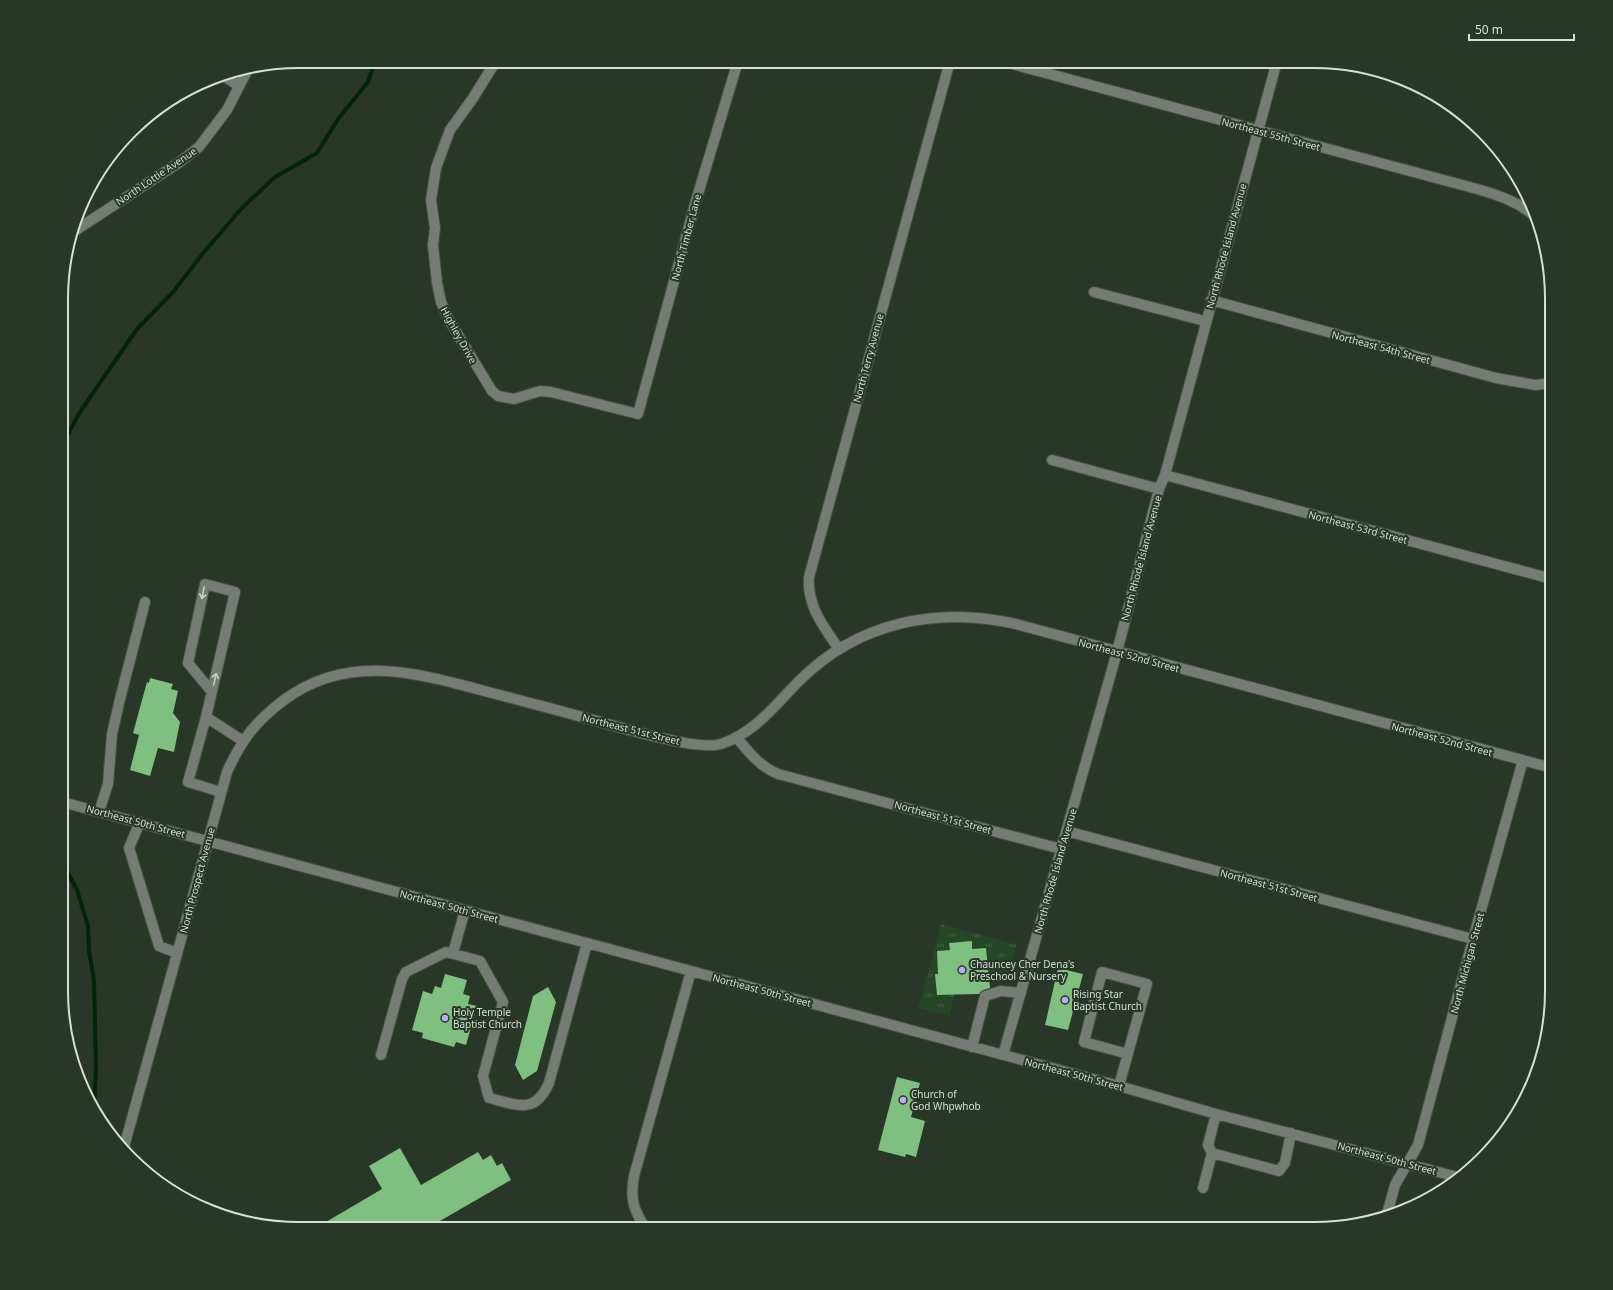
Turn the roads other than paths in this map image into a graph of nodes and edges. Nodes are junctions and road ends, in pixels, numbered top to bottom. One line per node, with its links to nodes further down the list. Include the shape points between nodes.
1 (492, 68): 16 (street, Highley Drive, via 450,130 432,182 434,263 441,302 487,385 498,396 514,399 540,391)
2 (736, 68): 16 (street, North Timber Lane, via 695,204)
3 (948, 68): 22 (street, North Terry Avenue, via 809,577 810,602)
4 (1027, 68): 9 (street, Northeast 55th Street)
5 (1275, 68): 9 (street, North Rhode Island Avenue)
6 (246, 74): 8 (street, North Lottie Avenue)
7 (228, 79): 8 (street)
8 (239, 86): 11 (street, North Lottie Avenue, via 227,110 199,147)
9 (1258, 131): 10 (street, Northeast 55th Street, via 1499,196); 13 (street, North Rhode Island Avenue)
10 (1527, 211)
11 (79, 228)
12 (1094, 292): 14 (street)
13 (1211, 300): 14 (street, North Rhode Island Avenue); 15 (street, Northeast 54th Street, via 1496,378 1535,385)
14 (1205, 322): 18 (street, North Rhode Island Avenue)
15 (1545, 384)
16 (638, 414)
17 (1052, 460): 19 (street)
18 (1165, 475): 19 (street, North Rhode Island Avenue); 20 (street, Northeast 53rd Street)
19 (1159, 489): 23 (street, North Rhode Island Avenue)
20 (1545, 577)
21 (145, 602): 33 (street, via 118,706 112,734 108,784)
22 (839, 649): 23 (street, Northeast 52nd Street, via 889,626 919,619 969,616 1016,624); 27 (street, Northeast 52nd Street, via 809,672 761,722)
23 (1117, 652): 29 (street, Northeast 52nd Street); 35 (street, North Rhode Island Avenue)
24 (348, 672): 27 (street, Northeast 51st Street, via 376,670 420,674 656,737 707,745 720,744); 28 (street, North Prospect Avenue, via 300,688 260,719)
25 (212, 692): 25 (street, one-way to 25, via 235,592 205,584 188,663); 26 (street)
26 (206, 717): 28 (street); 31 (street, via 188,782)
27 (736, 737): 37 (street, Northeast 51st Street, via 758,762 778,774)
28 (243, 741): 31 (street, North Prospect Avenue, via 227,772)
29 (1523, 760): 30 (street, Northeast 52nd Street); 39 (street, North Michigan Street)
30 (1545, 766)
31 (221, 792): 36 (street, North Prospect Avenue)
32 (68, 804): 33 (street, Northeast 50th Street)
33 (99, 812): 34 (street, Northeast 50th Street)
34 (140, 822): 36 (street, Northeast 50th Street); 41 (street, via 129,848 131,856 159,946)
35 (1066, 831): 37 (street, North Rhode Island Avenue); 39 (street, Northeast 51st Street)
36 (207, 840): 38 (street, Northeast 50th Street); 41 (street, North Prospect Avenue)
37 (1061, 849): 44 (street, North Rhode Island Avenue)
38 (465, 910): 40 (street, Northeast 50th Street); 42 (street)
39 (1472, 939): 54 (street, North Michigan Street, via 1418,1144)
40 (587, 943): 42 (street, via 549,1083 540,1099 528,1106 489,1098 483,1076 503,1002 480,961); 43 (street, Northeast 50th Street)
41 (177, 953): 52 (street, North Prospect Avenue)
42 (453, 953): 47 (street, via 441,953 404,975)
43 (691, 971): 45 (street, Northeast 50th Street); 58 (street, via 634,1176 632,1199 634,1210)
44 (1021, 994): 45 (street, via 1001,991 985,996); 48 (street, North Rhode Island Avenue)
45 (972, 1047): 48 (street, Northeast 50th Street)
46 (1128, 1054): 46 (street, via 1147,984 1102,972 1084,1042); 49 (street)
47 (381, 1055)
48 (1003, 1055): 49 (street, Northeast 50th Street)
49 (1119, 1086): 50 (street, Northeast 50th Street)
50 (1216, 1114): 51 (street, Northeast 50th Street); 53 (street, via 1208,1145)
51 (1292, 1133): 53 (street, via 1285,1163 1279,1171); 54 (street, Northeast 50th Street)
52 (125, 1143)
53 (1212, 1153): 56 (street)
54 (1408, 1164): 55 (street, Northeast 50th Street); 57 (street, North Michigan Street, via 1395,1185)
55 (1452, 1176)
56 (1203, 1188)
57 (1388, 1210)
58 (642, 1222)

